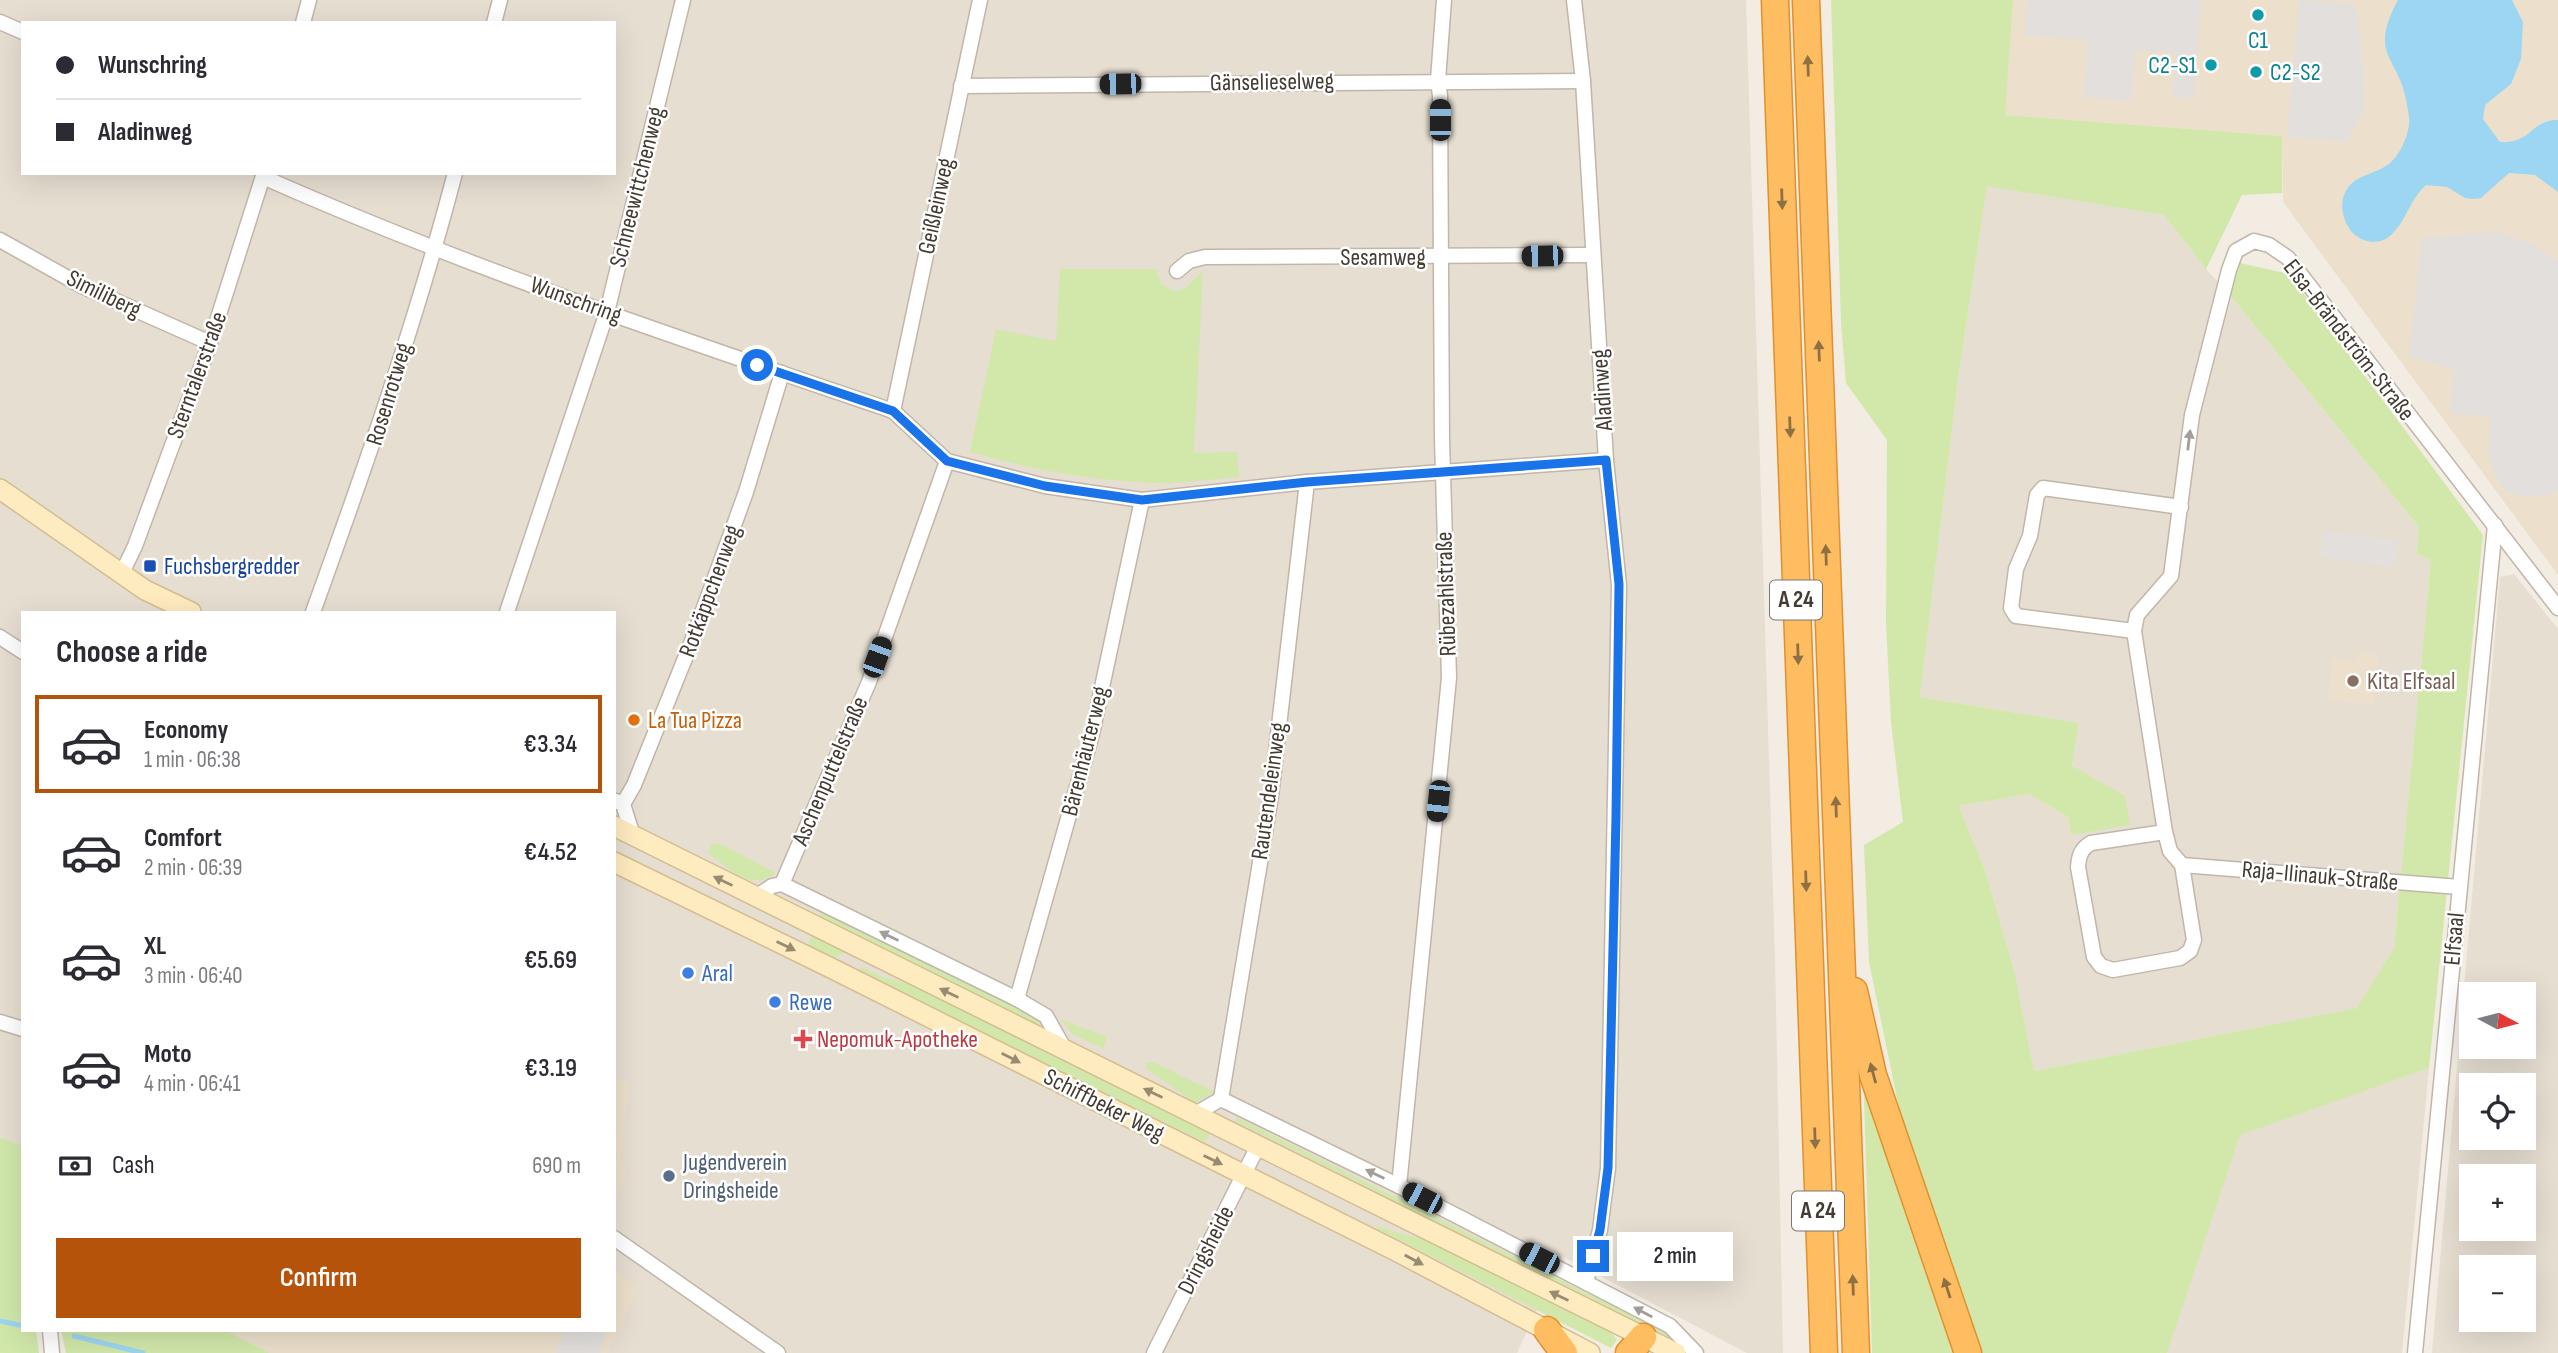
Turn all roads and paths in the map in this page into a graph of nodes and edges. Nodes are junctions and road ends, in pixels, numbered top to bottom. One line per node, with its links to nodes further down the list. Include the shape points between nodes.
1 (309, 0): 9 (street)
2 (500, 0): 10 (street)
3 (683, 0): 23 (street, Schneewittchenweg)
4 (979, 0): 15 (street, Geißleinweg)
5 (1444, 0): 13 (street, Rübezahlstraße)
6 (1574, 0): 14 (street, Aladinweg)
7 (1775, 0): 79 (highway, A 24, one-way to 79)
8 (1806, 0): 55 (highway, A 24, one-way to 8)
9 (304, 21)
10 (495, 21)
11 (0, 22): 12 (street)
12 (21, 31)
13 (1438, 80): 14 (street, Gänselieselweg); 15 (street, Gänselieselweg); 21 (street, Rübezahlstraße)
14 (1583, 81): 20 (street, Aladinweg)
15 (961, 86): 26 (street, Geißleinweg)
16 (264, 175): 19 (street, Wunschring); 24 (street, Sterntalerstraße)
17 (454, 175): 19 (street, Rosenrotweg)
18 (0, 240): 24 (street, Similiberg, via 82,286)
19 (434, 249): 23 (street, Wunschring); 40 (street, Rosenrotweg, via 372,447)
20 (1593, 255): 21 (street, Sesamweg); 27 (street, Aladinweg)
21 (1441, 257): 22 (street, Sesamweg, via 1205,257 1189,261); 29 (street, Rübezahlstraße)
22 (1177, 271)
23 (607, 312): 25 (street, Wunschring); 41 (street, Schneewittchenweg)
24 (210, 343): 35 (street, Sterntalerstraße)
25 (782, 373): 26 (street, Wunschring); 45 (street, Rotkäppchenweg, via 746,492 692,641 634,785)
26 (893, 411): 28 (street)
27 (1606, 460): 29 (street); 68 (street, Aladinweg, via 1619,584 1611,1084 1608,1168 1600,1230)
28 (947, 461): 32 (street, via 1045,486); 52 (street, Aschenputtelstraße, via 869,682)
29 (1443, 472): 30 (street); 66 (street, Rübezahlstraße, via 1447,718)
30 (1307, 482): 32 (street); 62 (street, Rautendeleinweg, via 1270,796)
31 (0, 489): 35 (main road)
32 (1142, 500): 58 (street, Bärenhäuterweg, via 1092,734)
33 (2180, 507): 34 (street, Elsa-Brändström-Straße, one-way to 34, via 2192,415 2229,270 2236,251 2254,241 2288,258); 42 (street, via 2171,576 2137,615); 42 (street, via 2043,488 2036,495 2031,536 2017,569 2011,608 2016,616)
34 (2494, 525): 37 (street, Elsa-Brändström-Straße); 53 (street, Elfsaal)
35 (121, 573): 36 (main road)
36 (145, 590): 38 (main road); 39 (main road)
37 (2558, 608)
38 (167, 611)
39 (189, 611)
40 (313, 611)
41 (507, 611)
42 (2134, 631): 47 (street)
43 (0, 637): 44 (street)
44 (21, 651)
45 (618, 802): 48 (street)
46 (616, 827): 48 (main road, Schiffbeker Weg)
47 (2165, 832): 51 (street, via 2170,851); 51 (street, via 2091,843 2079,855 2094,957 2101,966 2113,970 2180,958 2190,951 2194,940)
48 (633, 836): 49 (main road); 54 (main road, Schiffbeker Weg, one-way to 48)
49 (616, 857)
50 (616, 861): 57 (main road, Schiffbeker Weg, one-way to 57)
51 (2182, 865): 53 (street, Raja-Ilinauk-Straße)
52 (782, 884): 54 (street); 58 (street, Schiffbeker Weg, one-way to 52)
53 (2459, 887): 82 (street, Elfsaal)
54 (756, 897): 56 (main road, Schiffbeker Weg)
55 (1840, 924): 80 (highway, A 24, one-way to 55); 81 (highway, one-way to 55, via 1873,1075)
56 (871, 954): 57 (main road); 61 (main road, Schiffbeker Weg, one-way to 56)
57 (831, 968): 65 (main road, Schiffbeker Weg, one-way to 65)
58 (1017, 999): 61 (street, Schiffbeker Weg, via 1046,1016)
59 (0, 1022): 60 (street)
60 (21, 1028)
61 (1065, 1050): 63 (main road, Schiffbeker Weg, one-way to 61)
62 (1220, 1099): 63 (street, Schiffbeker Weg); 66 (street, one-way to 62)
63 (1195, 1114): 64 (main road, Schiffbeker Weg)
64 (1258, 1146): 65 (street, Dringsheide); 71 (main road, Schiffbeker Weg, one-way to 64)
65 (1244, 1175): 69 (main road, Schiffbeker Weg, one-way to 69); 74 (street, Dringsheide)
66 (1399, 1186): 68 (street)
67 (616, 1239): 73 (street)
68 (1586, 1282): 78 (street, one-way to 68, via 1670,1326)
69 (1547, 1331): 75 (highway); 76 (main road, Schiffbeker Weg)
70 (50, 1332): 72 (street)
71 (1639, 1348): 77 (main road, Schiffbeker Weg)
72 (52, 1353)
73 (778, 1353)
74 (1154, 1353)
75 (1564, 1353)
76 (1590, 1353)
77 (1676, 1353)
78 (1696, 1353)
79 (1824, 1353)
80 (1856, 1353)
81 (1968, 1353)
82 (2415, 1353)

